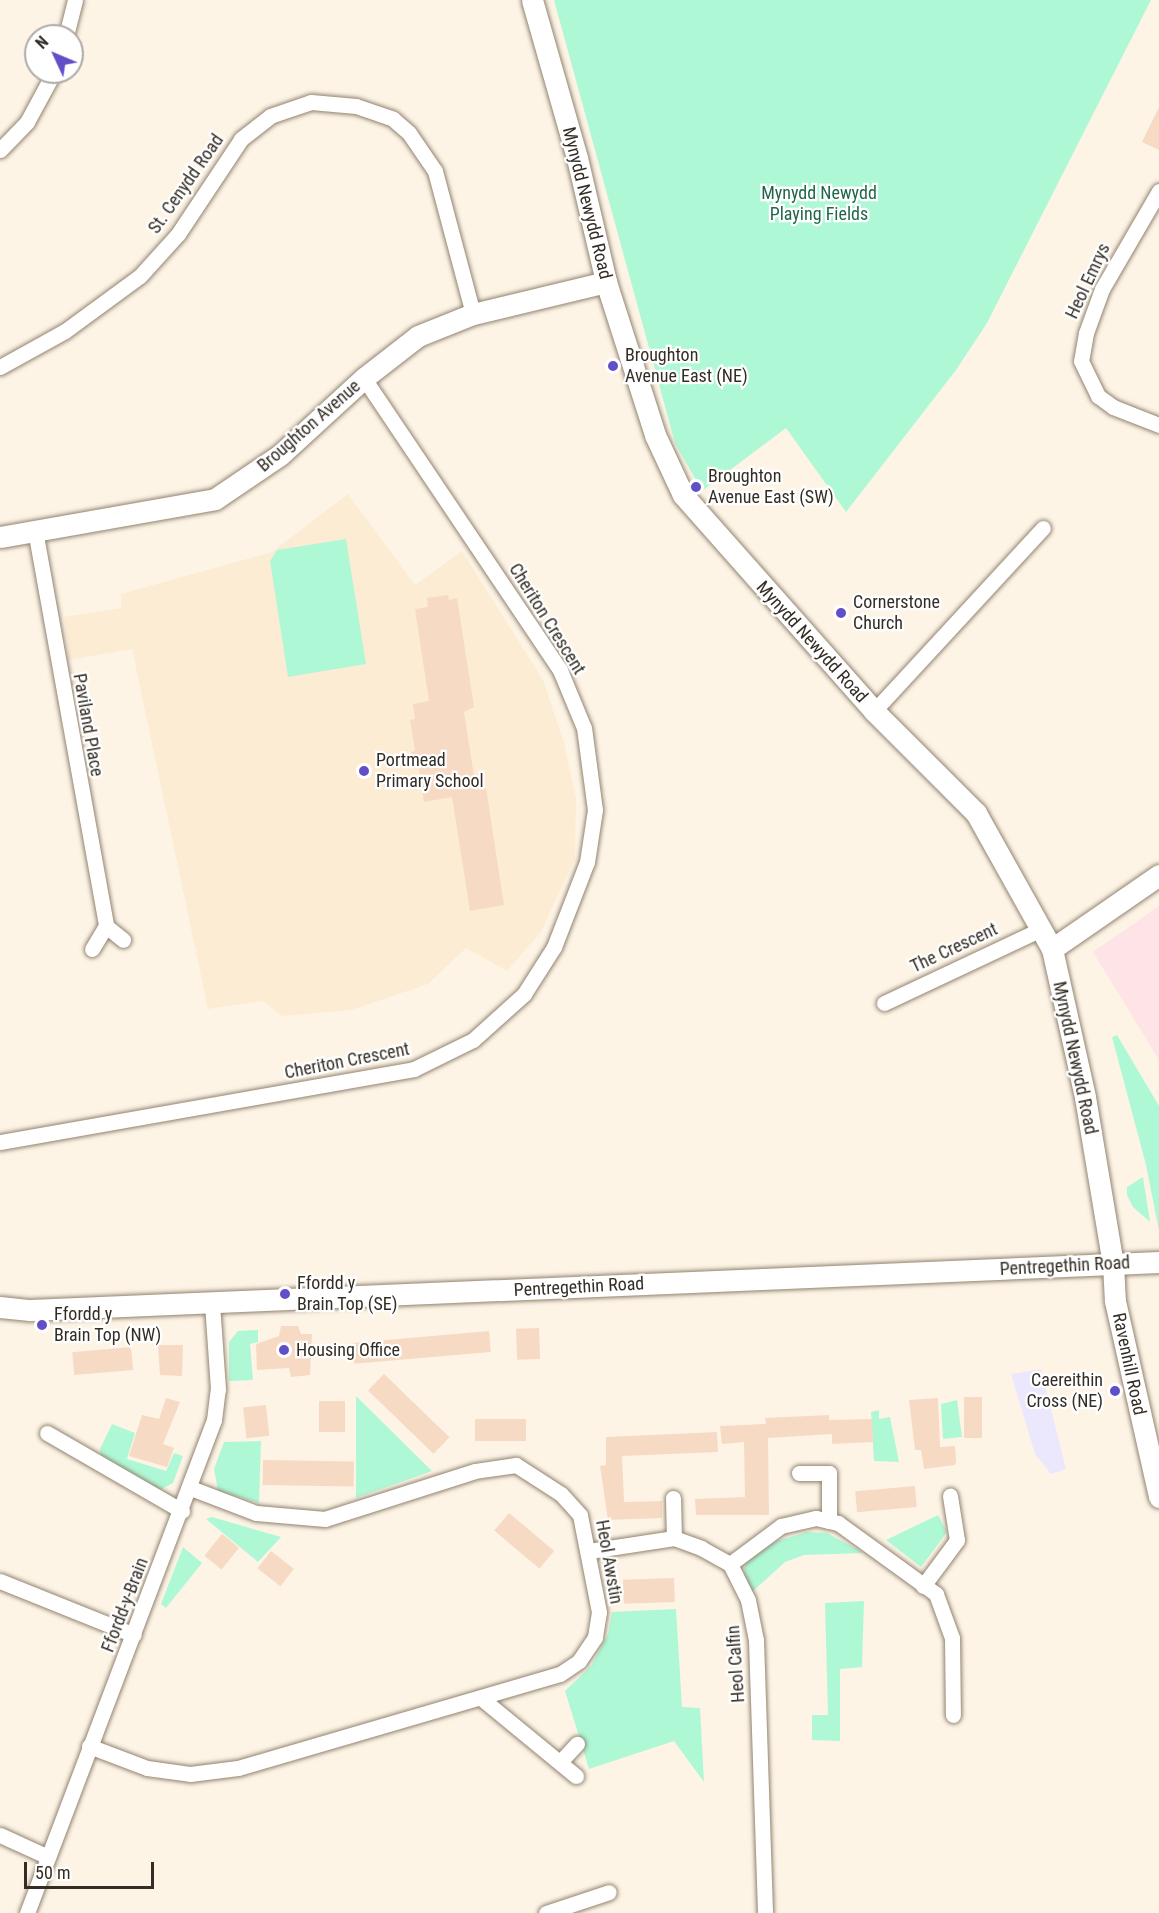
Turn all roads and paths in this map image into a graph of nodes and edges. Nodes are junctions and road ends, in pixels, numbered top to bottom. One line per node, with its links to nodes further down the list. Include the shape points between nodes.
1 (75, 0): 3 (street)
2 (532, 0): 7 (street, Mynydd Newydd Road, via 578,158)
3 (69, 24)
4 (48, 84): 5 (street, via 27,122)
5 (0, 150)
6 (1159, 191): 11 (street, Heol Emrys, via 1102,289 1086,333 1081,361 1098,396 1113,407)
7 (606, 282): 8 (street, Broughton Avenue); 15 (street, Mynydd Newydd Road, via 655,435 683,495)
8 (473, 314): 9 (street, St. Cenydd Road, via 435,171 409,133 393,118 356,106 311,102 270,116 241,139 178,234 140,276 65,331); 10 (street, Broughton Avenue, via 418,336)
9 (0, 367)
10 (364, 378): 13 (street, Broughton Avenue, via 280,455 215,499); 23 (street, Cheriton Crescent, via 560,670 584,728 595,810 587,862 554,947 524,994 473,1040 414,1070)
11 (1159, 425)
12 (1043, 528): 15 (street)
13 (35, 530): 14 (street, Broughton Avenue); 17 (street, Paviland Place)
14 (0, 537)
15 (874, 711): 18 (street, Mynydd Newydd Road, via 976,813)
16 (1159, 875): 21 (street)
17 (106, 926): 19 (street); 20 (street)
18 (1041, 929): 21 (street, Mynydd Newydd Road); 22 (street, The Crescent)
19 (123, 940)
20 (92, 949)
21 (1052, 949): 25 (street, Mynydd Newydd Road, via 1085,1097)
22 (884, 1003)
23 (0, 1142)
24 (1159, 1262): 25 (street, Pentregethin Road)
25 (1113, 1264): 26 (street, Pentregethin Road); 32 (street, Ravenhill Road, via 1115,1301)
26 (212, 1303): 27 (street, Pentregethin Road, via 30,1310); 30 (street, Ffordd-y-Brain, via 217,1399 214,1420)
27 (0, 1307)
28 (47, 1433): 34 (street)
29 (799, 1473): 35 (street, via 829,1473)
30 (191, 1488): 34 (street, Ffordd-y-Brain); 37 (street, Heol Awstin, via 256,1513 326,1519 475,1471 516,1466 561,1494 580,1515)
31 (950, 1496): 40 (street, via 957,1540)
32 (1159, 1497)
33 (673, 1498): 36 (street)
34 (182, 1511): 41 (street, Ffordd-y-Brain)
35 (829, 1521): 38 (street, via 816,1518 781,1526); 40 (street, via 838,1523)
36 (674, 1538): 37 (street); 38 (street)
37 (589, 1551): 42 (street, Heol Awstin, via 599,1612 595,1637 579,1661 560,1674)
38 (730, 1564): 53 (street, Heol Calfin, via 752,1612 756,1640)
39 (0, 1581): 41 (street)
40 (923, 1586): 43 (street, via 936,1594 952,1638)
41 (134, 1635): 45 (street, Ffordd-y-Brain)
42 (481, 1698): 45 (street, Heol Awstin, via 238,1768 190,1774 147,1768); 46 (street)
43 (953, 1715)
44 (577, 1744): 46 (street)
45 (88, 1746): 49 (street, Ffordd-y-Brain)
46 (560, 1762): 47 (street)
47 (576, 1776)
48 (0, 1835): 49 (street)
49 (45, 1856): 51 (street, Ffordd-y-Brain)
50 (609, 1892): 52 (street)
51 (27, 1913)
52 (546, 1913)
53 (765, 1913)

